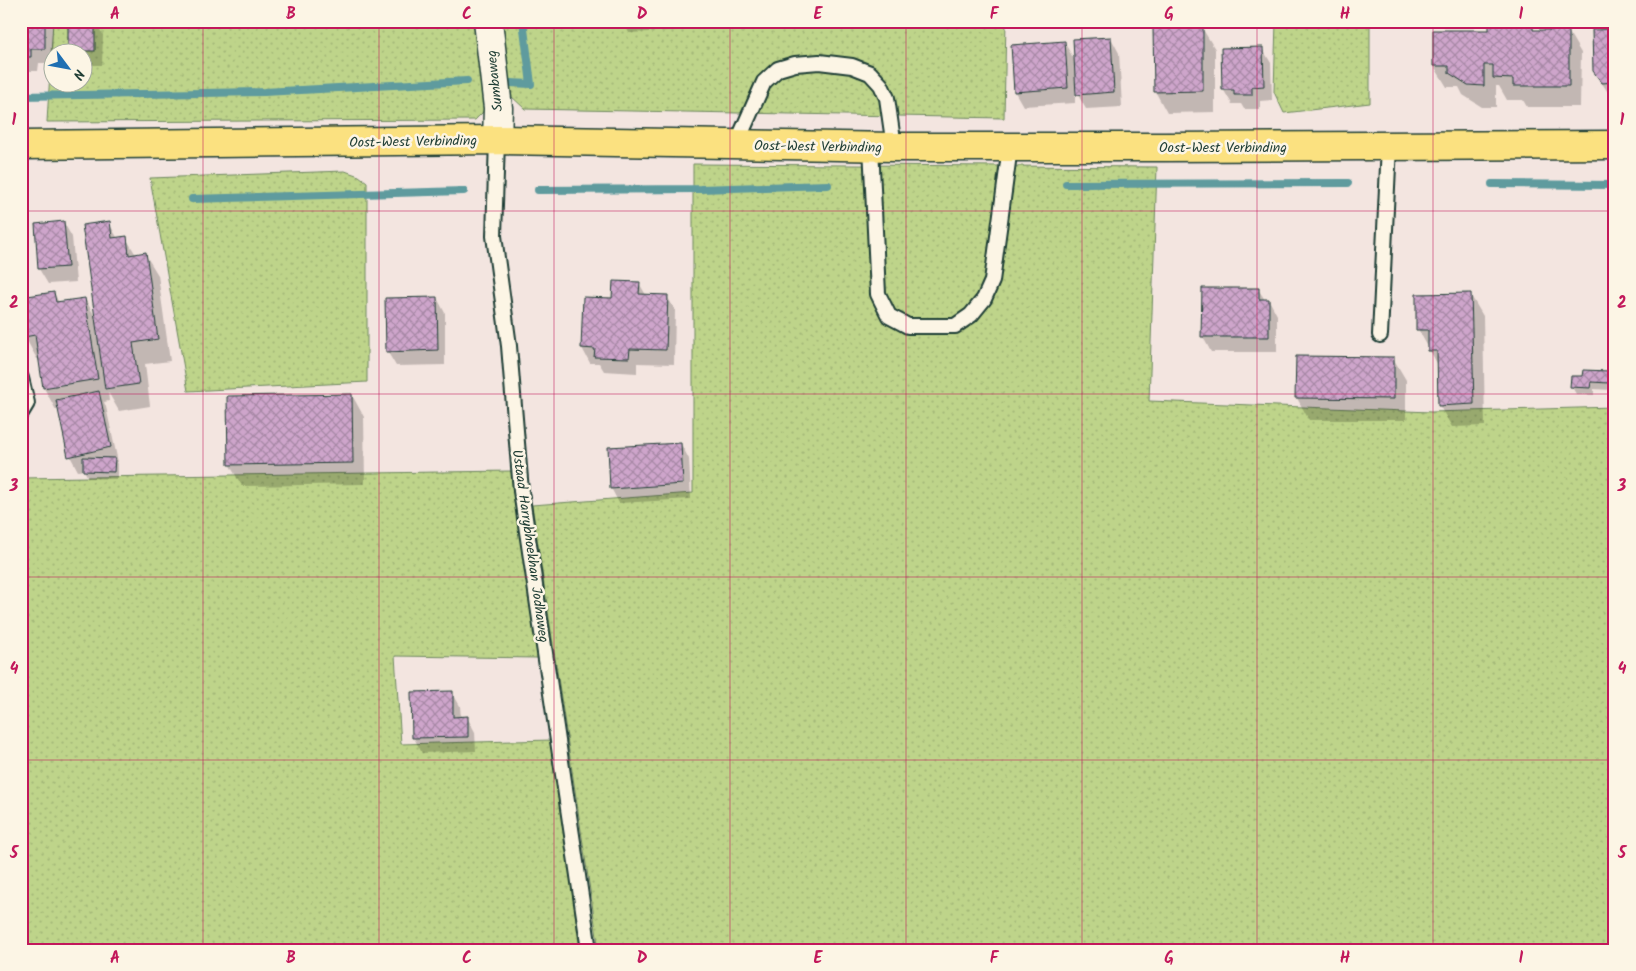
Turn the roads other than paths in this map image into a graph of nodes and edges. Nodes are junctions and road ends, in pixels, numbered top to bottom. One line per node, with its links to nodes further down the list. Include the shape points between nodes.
1 (488, 21): 2 (street, Sumbaweg, via 498,108)
2 (497, 140): 3 (main road, Oost-West Verbinding); 4 (main road, Oost-West Verbinding); 12 (lane, Ustaad Harrybhoekhan Jodhaweg, via 494,236 509,346 521,491)
3 (736, 144): 7 (main road, Oost-West Verbinding); 7 (lane, via 764,82 778,69 819,62 852,66 870,73 881,85 887,98)
4 (21, 145)
5 (1389, 145): 6 (main road, Oost-West Verbinding); 8 (main road, Oost-West Verbinding); 9 (lane)
6 (1615, 145)
7 (882, 146): 8 (main road, Oost-West Verbinding); 8 (lane, via 878,294 889,316 908,326 954,326 971,315 984,298 992,280)
8 (1010, 147)
9 (1380, 335)
10 (21, 378): 11 (lane, via 26,402)
11 (21, 413)
12 (589, 950)

